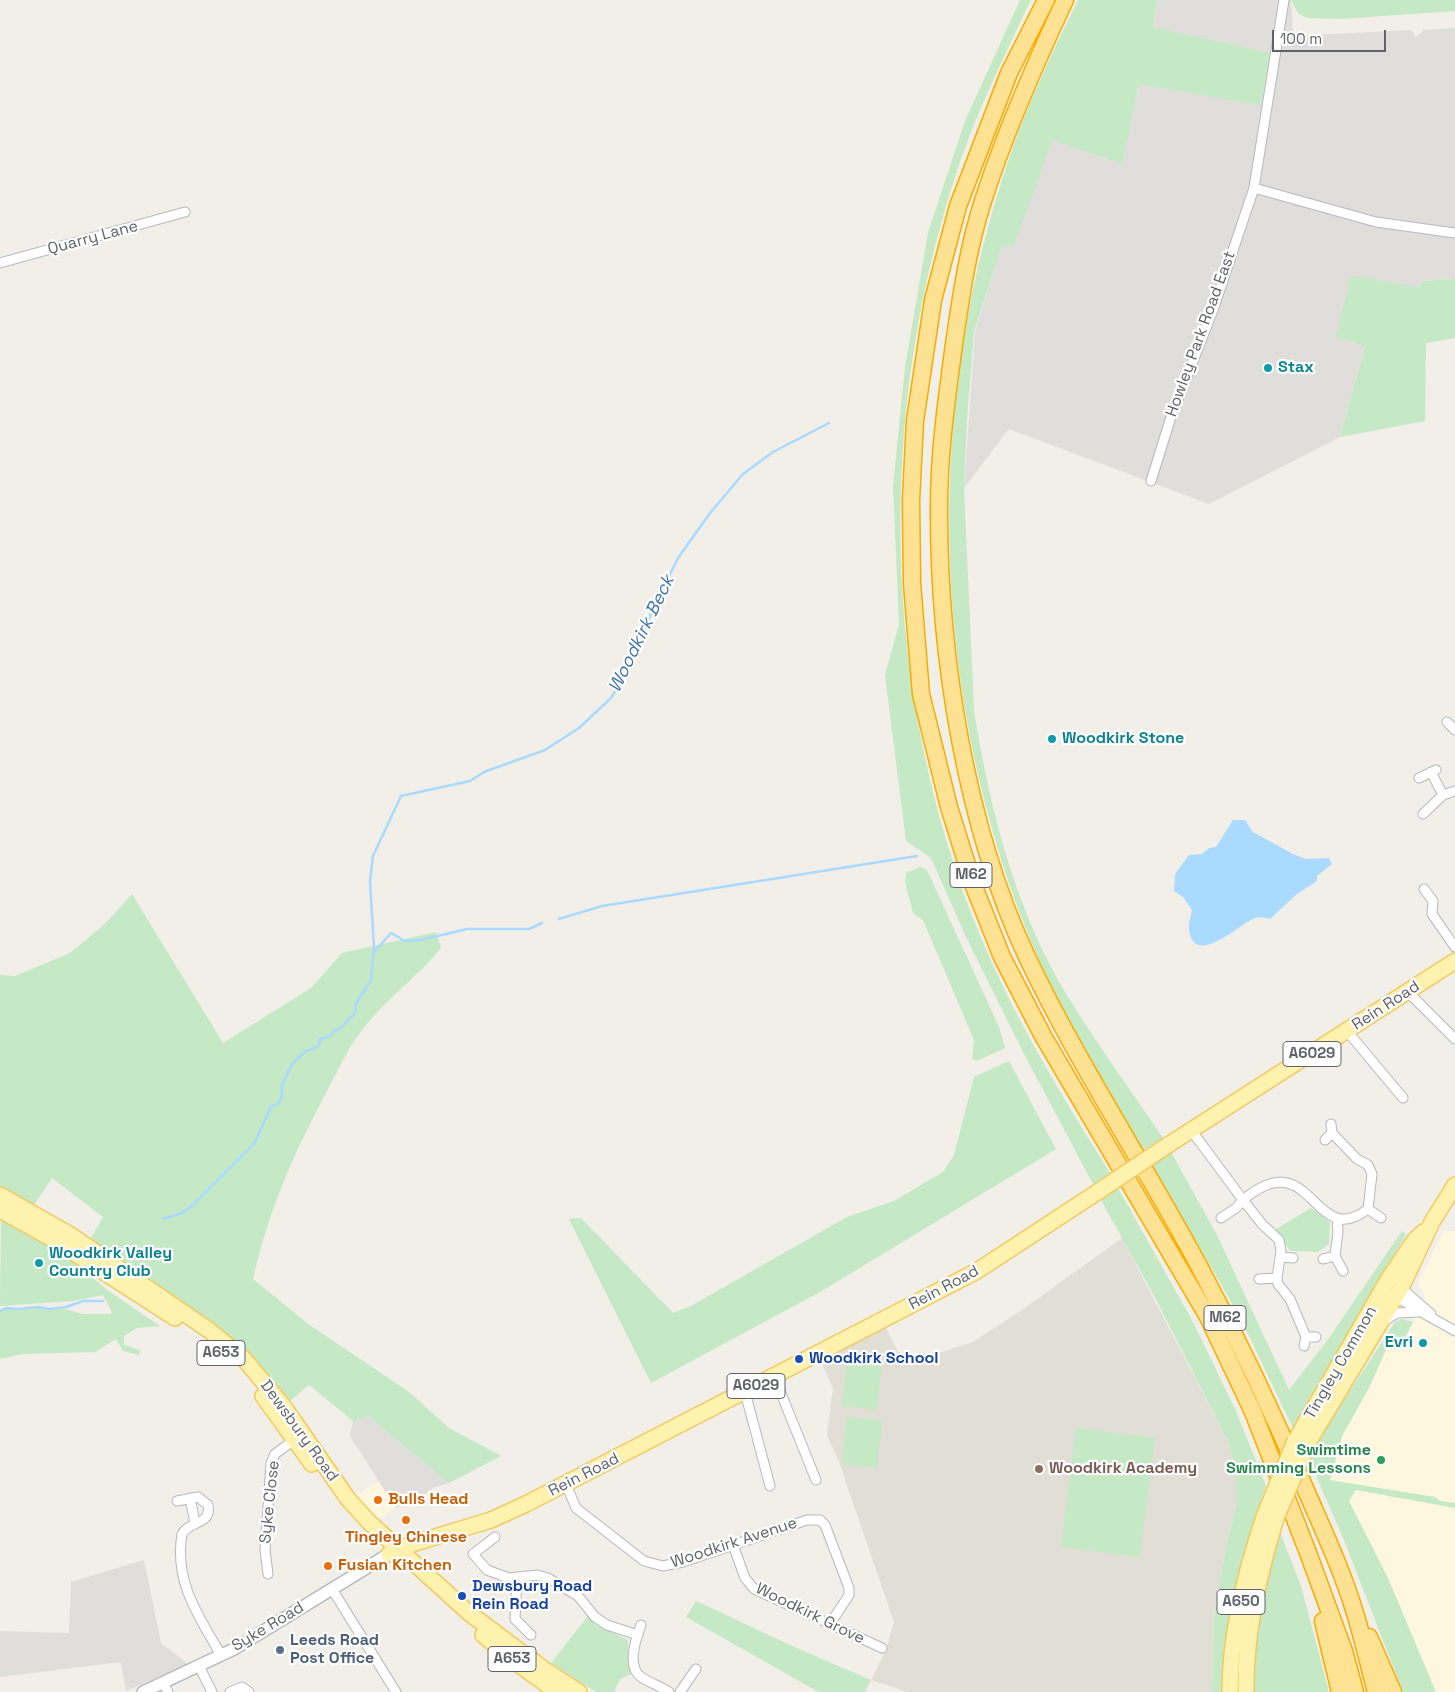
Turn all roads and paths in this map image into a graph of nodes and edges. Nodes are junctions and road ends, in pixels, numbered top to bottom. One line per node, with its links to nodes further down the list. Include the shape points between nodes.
1 (1046, 0): 58 (highway, M62, via 1009,73 958,206 933,300 915,421 911,500 912,583 921,694 949,808 973,884 1002,957 1043,1036 1208,1317 1253,1412)
2 (1065, 0): 63 (highway, M62, via 1026,84 982,205 960,304 943,423 939,504 951,692 975,805 997,879 1025,952 1068,1039 1198,1264 1268,1400)
3 (1284, 0): 4 (street, Howley Park Road East)
4 (1254, 188): 6 (street, via 1376,222); 8 (street, Howley Park Road East)
5 (185, 212): 7 (street, Quarry Lane)
6 (1455, 233)
7 (0, 263)
8 (1151, 481)
9 (1447, 722): 10 (street)
10 (1455, 730)
11 (1419, 778): 13 (street, via 1434,771)
12 (1455, 791): 13 (street)
13 (1443, 795): 14 (street)
14 (1423, 814)
15 (1424, 889): 16 (street, via 1433,901 1432,914)
16 (1455, 947)
17 (1455, 961): 18 (main road, Rein Road / A6029)
18 (1408, 992): 19 (main road, Rein Road / A6029); 20 (street)
19 (1347, 1031): 21 (street); 22 (main road, Rein Road / A6029)
20 (1455, 1039)
21 (1403, 1098)
22 (1191, 1130): 26 (street); 46 (main road, Rein Road / A6029, bridge, via 977,1271)
23 (1329, 1132): 27 (street, via 1357,1159 1368,1165 1372,1174)
24 (1455, 1185): 32 (main road, Tingley Common / A650)
25 (0, 1195): 59 (main road, Dewsbury Road / A653, via 69,1234 210,1331 244,1359 284,1407 348,1499)
26 (1243, 1200): 29 (street); 30 (street, via 1266,1184 1288,1182 1306,1192 1324,1212); 34 (street, via 1279,1240)
27 (1368, 1209): 30 (street, via 1350,1218); 31 (street)
28 (0, 1210): 48 (main road, Dewsbury Road / A653, via 54,1240 198,1334 234,1363 266,1399)
29 (1221, 1218)
30 (1337, 1218): 33 (street)
31 (1381, 1218)
32 (1432, 1222): 37 (main road, Tingley Common / A650); 41 (main road, Tingley Common / A650, via 1414,1241)
33 (1335, 1256): 36 (street); 38 (street)
34 (1280, 1257): 35 (street); 40 (street)
35 (1293, 1258)
36 (1324, 1259)
37 (1411, 1270): 41 (main road, Tingley Common / A650); 42 (street, via 1412,1288)
38 (1343, 1271)
39 (1259, 1278): 40 (street)
40 (1277, 1278): 45 (street)
41 (1395, 1289): 42 (street); 43 (main road, Tingley Common / A650)
42 (1419, 1307): 43 (street); 44 (street)
43 (1374, 1321): 54 (main road, Tingley Common / A650, bridge, via 1302,1441)
44 (1455, 1330)
45 (1309, 1340)
46 (774, 1376): 47 (main road, Rein Road / A6029); 49 (street, via 814,1476)
47 (746, 1392): 50 (main road, Rein Road / A6029); 51 (street)
48 (294, 1440): 59 (main road, Dewsbury Road / A653, via 340,1503); 60 (street, Syke Close, via 275,1454 271,1463 265,1550)
49 (803, 1476)
50 (566, 1484): 57 (street, Woodkirk Avenue, via 576,1508 634,1554 653,1564 672,1565); 59 (main road, Rein Road / A6029, via 491,1520)
51 (770, 1486)
52 (190, 1498): 53 (street); 55 (street); 55 (street, via 202,1498 209,1510 203,1521)
53 (177, 1501)
54 (1270, 1516): 82 (main road, A650, via 1254,1547 1238,1613); 83 (main road, A650, via 1251,1614)
55 (195, 1523): 69 (street, via 185,1528 182,1534 181,1570 189,1600)
56 (495, 1537): 61 (street, via 473,1554 488,1570)
57 (733, 1545): 64 (street, Woodkirk Grove, via 749,1585); 64 (street, Woodkirk Avenue, via 807,1520 820,1520 825,1524 849,1588)
58 (1307, 1550): 84 (highway, M62); 85 (highway, M62, via 1344,1651)
59 (393, 1552): 62 (street, Syke Road); 78 (main road, Dewsbury Road / A653, via 518,1664); 79 (main road, Dewsbury Road / A653, via 469,1613)
60 (268, 1574)
61 (516, 1578): 66 (street, via 515,1619); 67 (street, via 537,1574 548,1578 578,1596 595,1617 607,1625)
62 (332, 1589): 69 (street, Syke Road); 77 (street)
63 (1354, 1611): 86 (highway, M62); 87 (highway, M62, via 1375,1647)
64 (830, 1624): 68 (street, Woodkirk Grove)
65 (641, 1625): 67 (street)
66 (532, 1635)
67 (638, 1635): 80 (street, via 634,1660 636,1671)
68 (882, 1648)
69 (221, 1655): 70 (street, Syke Road)
70 (199, 1666): 72 (street, Syke Road); 74 (street)
71 (696, 1669): 81 (street)
72 (166, 1688): 73 (street, Syke Road)
73 (143, 1692)
74 (212, 1692)
75 (230, 1692): 76 (street, via 242,1687)
76 (250, 1692)
77 (396, 1692)
78 (557, 1692)
79 (579, 1692)
80 (669, 1692)
81 (680, 1692)
82 (1230, 1692)
83 (1246, 1692)
84 (1340, 1692)
85 (1355, 1692)
86 (1376, 1692)
87 (1393, 1692)

